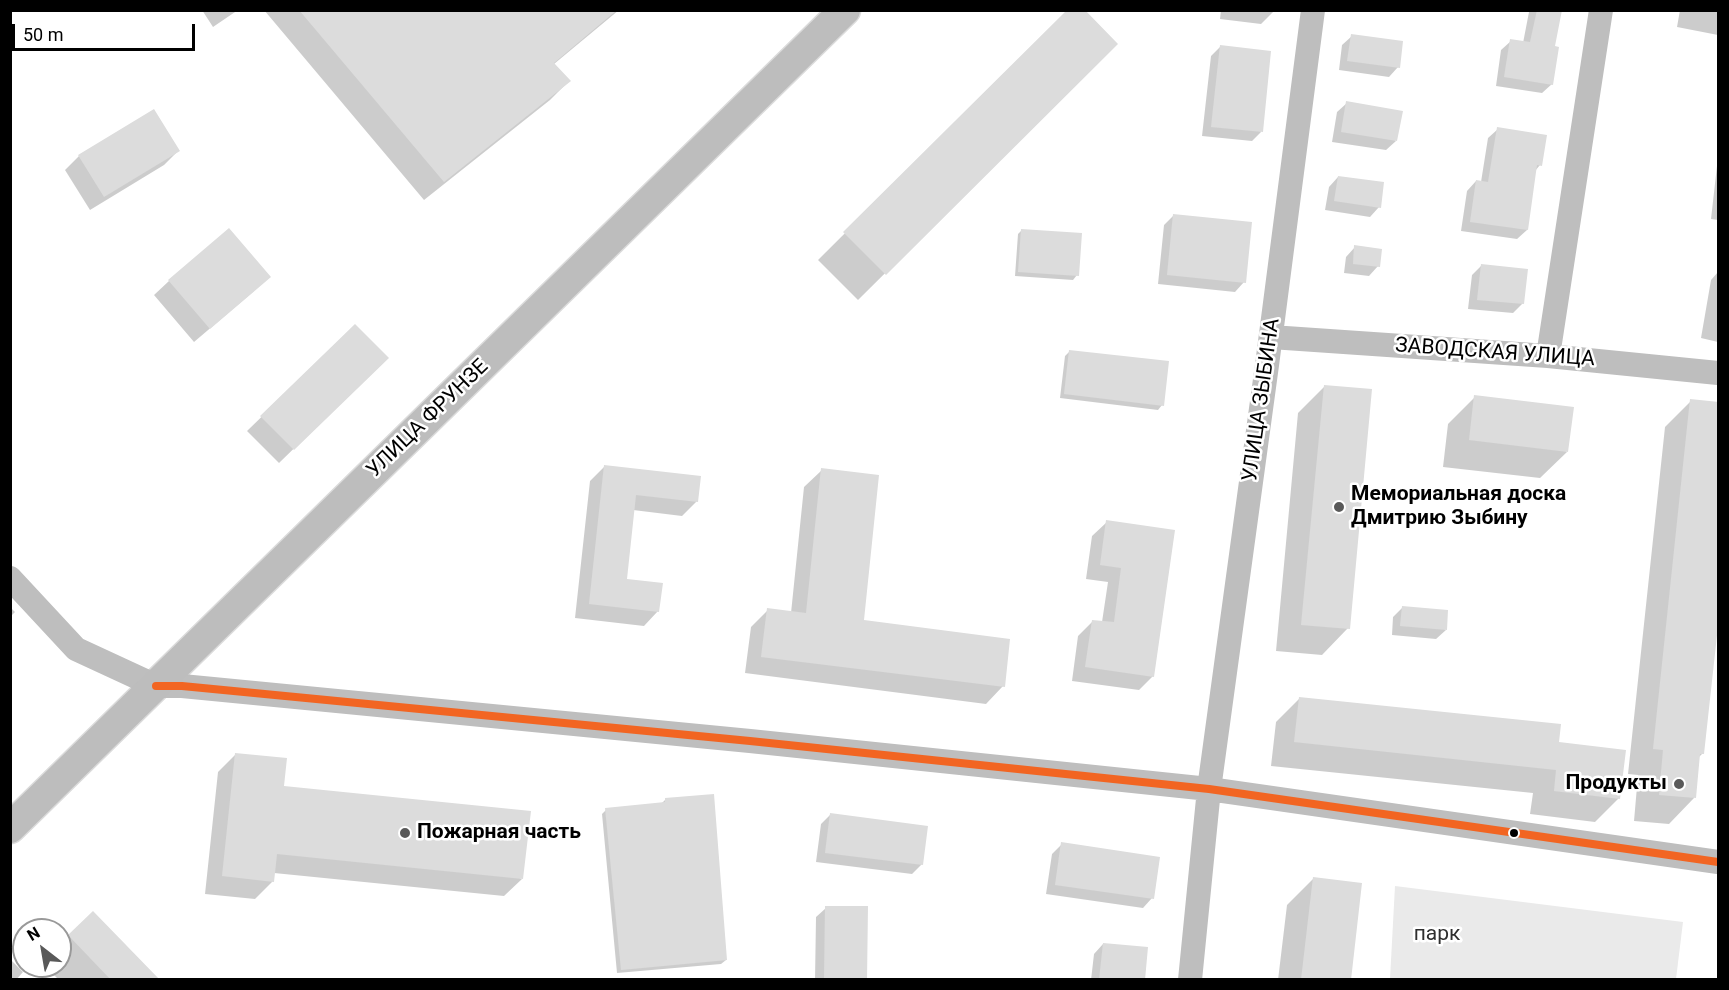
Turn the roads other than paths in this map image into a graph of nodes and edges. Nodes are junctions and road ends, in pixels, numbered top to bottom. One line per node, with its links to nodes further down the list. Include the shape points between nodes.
1 (845, 10): 8 (main road, УЛИЦА ФРУНЗЕ)
2 (1313, 10): 4 (street, УЛИЦА ЗЫБИНА)
3 (1601, 10): 5 (street)
4 (1271, 337): 5 (street, ЗАВОДСКАЯ УЛИЦА); 9 (street, УЛИЦА ЗЫБИНА)
5 (1548, 356): 6 (street, ЗАВОДСКАЯ УЛИЦА)
6 (1719, 373)
7 (10, 578): 8 (street, via 76,649)
8 (156, 686): 9 (street); 10 (main road, УЛИЦА ФРУНЗЕ)
9 (1209, 789): 11 (street); 12 (street, УЛИЦА ЗЫБИНА)
10 (10, 828)
11 (1719, 862)
12 (1190, 980)

